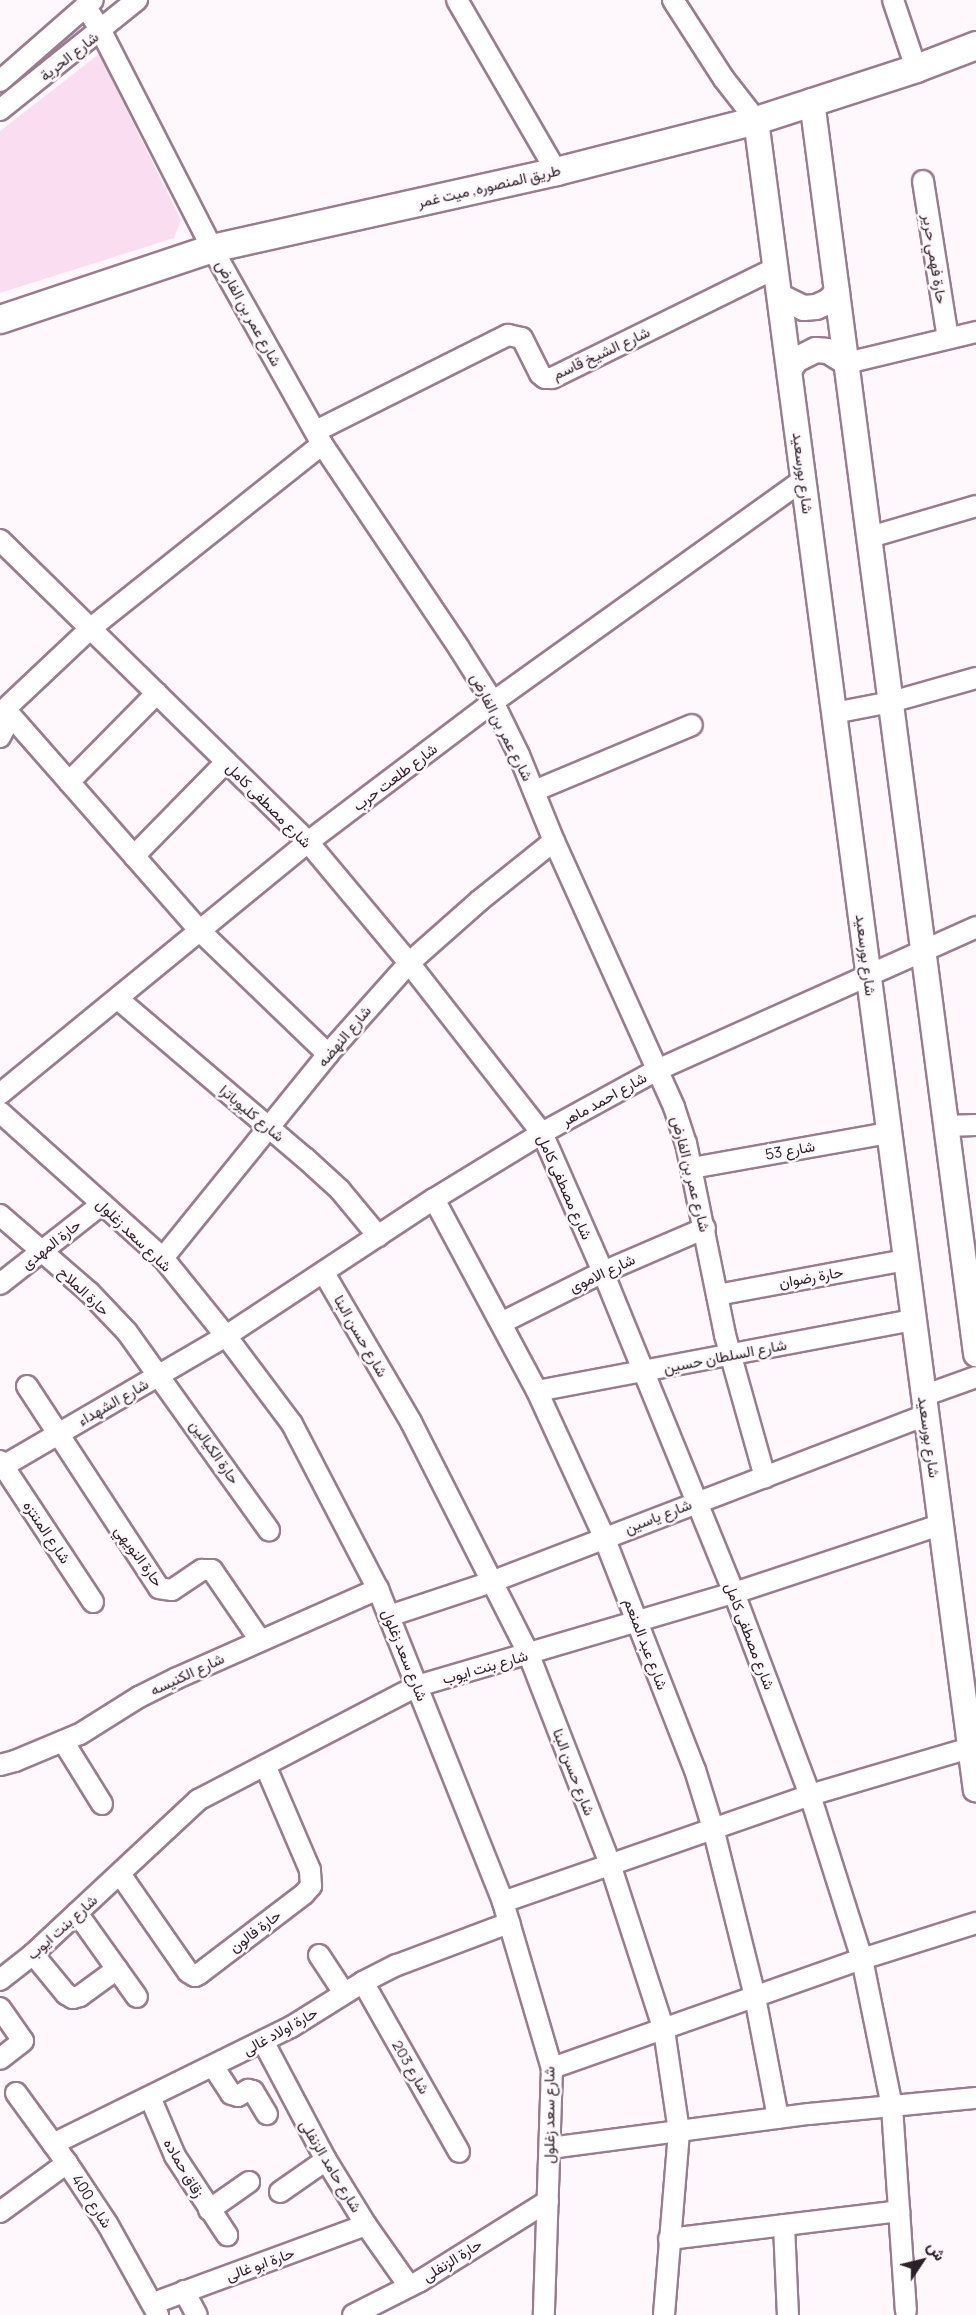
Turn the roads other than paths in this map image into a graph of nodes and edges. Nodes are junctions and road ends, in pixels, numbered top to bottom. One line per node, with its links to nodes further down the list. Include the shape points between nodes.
1 (137, 0): 6 (street, شارع الحرية)
2 (457, 0): 13 (street)
3 (674, 0): 12 (street, via 724,79)
4 (893, 0): 8 (street)
5 (89, 3): 6 (street, شارع عمر بن الفارض); 9 (street, شارع الحرية)
6 (101, 31): 11 (street, شارع الحرية); 15 (street, شارع عمر بن الفارض)
7 (976, 45): 8 (main road, طريق المنصوره, ميت غمر)
8 (916, 68): 10 (main road, طريق المنصوره, ميت غمر)
9 (0, 81)
10 (812, 101): 12 (main road, طريق المنصوره, ميت غمر); 17 (street)
11 (0, 110)
12 (756, 120): 13 (main road, طريق المنصوره, ميت غمر); 16 (street, شارع بورسعيد)
13 (556, 171): 15 (main road, طريق المنصوره, ميت غمر)
14 (923, 181): 21 (street, حارة فهمي حرير)
15 (212, 248): 19 (main road, طريق المنصوره, ميت غمر); 24 (street, شارع عمر بن الفارض)
16 (776, 268): 18 (street, شارع بورسعيد); 24 (street, شارع الشيخ قاسم, via 552,378 540,374 522,339 516,334 508,335)
17 (837, 293): 18 (street, via 828,302 804,308); 22 (street)
18 (781, 297): 23 (street, شارع بورسعيد)
19 (0, 320)
20 (976, 332): 21 (street)
21 (948, 338): 22 (street)
22 (847, 363): 23 (street, via 828,351 816,351 796,360); 27 (street)
23 (790, 369): 25 (street, شارع بورسعيد)
24 (319, 437): 29 (street, شارع الشيخ قاسم); 32 (street, شارع عمر بن الفارض)
25 (804, 478): 32 (street, شارع طلعت حرب); 35 (street, شارع بورسعيد)
26 (976, 506): 27 (street)
27 (870, 537): 33 (street)
28 (0, 540): 29 (street, شارع مصطفى كامل)
29 (91, 628): 31 (street, شارع مصطفى كامل); 34 (street, شارع الشيخ قاسم)
30 (976, 678): 33 (street)
31 (157, 693): 38 (street, شارع مصطفى كامل); 39 (street)
32 (493, 702): 40 (street, شارع عمر بن الفارض); 42 (street, شارع طلعت حرب)
33 (891, 702): 35 (street); 46 (street)
34 (5, 710): 37 (street); 39 (street)
35 (834, 713): 48 (street, شارع بورسعيد)
36 (692, 725): 40 (street)
37 (0, 737)
38 (226, 762): 42 (street, شارع مصطفى كامل); 43 (street)
39 (69, 782): 43 (street)
40 (534, 791): 41 (street, شارع عمر بن الفارض)
41 (554, 841): 47 (street, شارع النهضه, via 478,901); 51 (street, شارع عمر بن الفارض)
42 (308, 842): 45 (street, شارع طلعت حرب); 47 (street, شارع مصطفى كامل)
43 (134, 856): 45 (street)
44 (976, 930): 46 (street, شارع احمد ماهر)
45 (200, 931): 49 (street, شارع طلعت حرب); 50 (street)
46 (923, 950): 48 (street, شارع احمد ماهر); 55 (street)
47 (409, 963): 50 (street, شارع النهضه); 57 (street, شارع مصطفى كامل)
48 (868, 975): 51 (street, شارع احمد ماهر); 58 (street, شارع بورسعيد)
49 (118, 999): 52 (street, شارع طلعت حرب); 56 (street, شارع كليوباترا)
50 (328, 1054): 56 (street, شارع النهضه)
51 (657, 1070): 57 (street, شارع احمد ماهر); 59 (street, شارع عمر بن الفارض, via 674,1107)
52 (0, 1094)
53 (0, 1112): 61 (street, شارع سعد زغلول)
54 (976, 1125): 55 (street)
55 (946, 1126): 75 (street)
56 (268, 1127): 64 (street, شارع كليوباترا, via 340,1190); 66 (street, شارع النهضه)
57 (542, 1133): 60 (street, شارع احمد ماهر); 68 (street, شارع مصطفى كامل)
58 (889, 1133): 59 (street, شارع 53); 67 (street, شارع بورسعيد)
59 (692, 1168): 63 (street, شارع عمر بن الفارض)
60 (434, 1199): 64 (street, شارع احمد ماهر); 73 (street, شارع عبد المنعم)
61 (102, 1204): 65 (street, حارة المهدى); 66 (street, شارع سعد زغلول)
62 (0, 1215): 65 (street, حارة الملاح)
63 (705, 1228): 68 (street, شارع الاموى); 71 (street, شارع عمر بن الفارض)
64 (378, 1236): 69 (street, شارع احمد ماهر)
65 (41, 1251): 70 (street, حارة المهدى); 78 (street, حارة الملاح, via 89,1292)
66 (162, 1258): 74 (street, شارع سعد زغلول)
67 (905, 1260): 71 (street, حارة رضوان); 72 (street, شارع بورسعيد)
68 (603, 1272): 73 (street, شارع الاموى); 77 (street, شارع مصطفى كامل)
69 (324, 1273): 74 (street, شارع احمد ماهر); 90 (street, شارع حسن البنا, via 411,1422)
70 (0, 1284)
71 (717, 1295): 76 (street, شارع عمر بن الفارض)
72 (913, 1320): 76 (street, شارع السلطان حسين); 82 (street, شارع بورسعيد)
73 (501, 1323): 81 (street, شارع عبد المنعم)
74 (226, 1336): 78 (street, شارع الشهداء); 91 (street, شارع سعد زغلول, via 292,1425)
75 (976, 1354)
76 (731, 1355): 77 (street, شارع السلطان حسين); 85 (street, شارع عمر بن الفارض)
77 (644, 1371): 81 (street, شارع السلطان حسين); 86 (street, شارع مصطفى كامل)
78 (160, 1375): 83 (street, شارع الشهداء); 88 (street, حارة الكيالين)
79 (976, 1377): 82 (street, شارع ياسين)
80 (27, 1386): 83 (street)
81 (537, 1391): 89 (street, شارع عبد المنعم)
82 (924, 1405): 85 (street, شارع ياسين); 87 (street, شارع بورسعيد)
83 (57, 1435): 84 (street, شارع الشهداء); 96 (street, حارة النويهي, via 159,1588 172,1590 202,1570 212,1570)
84 (1, 1465): 93 (street, شارع المنتزه)
85 (765, 1477): 86 (street, شارع ياسين)
86 (695, 1502): 89 (street, شارع ياسين); 92 (street, شارع مصطفى كامل)
87 (940, 1525): 92 (street, شارع بنت ايوب); 100 (street, شارع بورسعيد)
88 (269, 1530)
89 (604, 1537): 90 (street, شارع ياسين); 95 (street, شارع عبد المنعم)
90 (491, 1582): 94 (street, شارع ياسين); 97 (street, شارع حسن البنا)
91 (378, 1589): 94 (street, شارع سعد زغلول); 96 (street, شارع الكنيسه)
92 (734, 1593): 95 (street, شارع بنت ايوب); 104 (street, شارع مصطفى كامل)
93 (93, 1602)
94 (389, 1616): 98 (street, شارع سعد زغلول)
95 (638, 1621): 97 (street, شارع بنت ايوب); 106 (street, شارع عبد المنعم)
96 (260, 1640): 99 (street, شارع الكنيسه, via 139,1697)
97 (529, 1655): 98 (street, شارع بنت ايوب); 107 (street, شارع حسن البنا)
98 (417, 1686): 102 (street, شارع بنت ايوب); 109 (street, شارع سعد زغلول)
99 (63, 1742): 101 (street, شارع الكنيسه); 105 (street)
100 (970, 1748): 103 (street, شارع بورسعيد); 104 (street)
101 (0, 1765)
102 (265, 1765): 108 (street, شارع بنت ايوب, via 198,1800); 108 (street, حارة فالون, via 310,1870 311,1886 197,1975 188,1972)
103 (976, 1790)
104 (810, 1795): 106 (street); 115 (street, شارع مصطفى كامل)
105 (102, 1804)
106 (713, 1828): 107 (street); 121 (street, شارع عبد المنعم)
107 (610, 1864): 109 (street); 123 (street, شارع حسن البنا)
108 (120, 1874): 110 (street, شارع بنت ايوب)
109 (503, 1902): 111 (street, شارع سعد زغلول)
110 (77, 1913): 113 (street, شارع بنت ايوب); 116 (street)
111 (509, 1923): 118 (street, حارة اولاد غالى, via 436,1949); 127 (street, شارع سعد زغلول)
112 (976, 1923): 115 (street)
113 (33, 1954): 116 (street, via 73,1998); 117 (street, شارع بنت ايوب)
114 (319, 1955): 119 (street)
115 (862, 1959): 121 (street); 131 (street, شارع مصطفى كامل)
116 (117, 1969): 120 (street)
117 (0, 1980)
118 (363, 1982): 119 (street, حارة اولاد غالى); 137 (street, شارع 203)
119 (344, 1993): 124 (street, حارة اولاد غالى)
120 (138, 1997)
121 (755, 1997): 123 (street); 133 (street, شارع عبد المنعم)
122 (0, 2008): 125 (street, via 22,2041)
123 (664, 2030): 127 (street); 134 (street, شارع حسن البنا)
124 (263, 2041): 126 (street, حارة اولاد غالى); 138 (street, شارع حامد الزنفلى)
125 (0, 2059)
126 (213, 2066): 129 (street, حارة اولاد غالى); 132 (street, via 231,2094 253,2091)
127 (552, 2068): 136 (street, شارع سعد زغلول)
128 (15, 2093): 135 (street, شارع 400)
129 (150, 2097): 135 (street, حارة اولاد غالى); 143 (street, زقاق حماده, via 175,2156)
130 (976, 2098): 131 (street)
131 (892, 2107): 133 (street); 144 (street, شارع مصطفى كامل)
132 (267, 2114)
133 (778, 2118): 134 (street)
134 (679, 2132): 136 (street); 149 (street, شارع حسن البنا)
135 (53, 2144): 139 (street, شارع 400)
136 (550, 2148): 142 (street, شارع سعد زغلول)
137 (459, 2152)
138 (326, 2160): 141 (street); 146 (street, شارع حامد الزنفلى)
139 (67, 2163): 145 (street); 152 (street, شارع 400)
140 (249, 2182): 143 (street)
141 (280, 2192)
142 (548, 2200): 150 (street, حارة الزنفلى); 156 (street, شارع سعد زغلول)
143 (209, 2210): 148 (street, زقاق حماده)
144 (899, 2211): 147 (street); 153 (street, شارع مصطفى كامل)
145 (0, 2212)
146 (366, 2225): 150 (street, شارع حامد الزنفلى); 151 (street, حارة ابو غالى)
147 (784, 2225): 149 (street); 158 (street)
148 (227, 2235)
149 (669, 2239): 157 (street, شارع حسن البنا)
150 (409, 2286): 155 (street, حارة الزنفلى)
151 (184, 2291): 152 (street, حارة ابو غالى); 154 (street)
152 (156, 2309)
153 (906, 2311)
154 (196, 2315)
155 (353, 2315)
156 (544, 2315)
157 (664, 2315)
158 (788, 2315)

